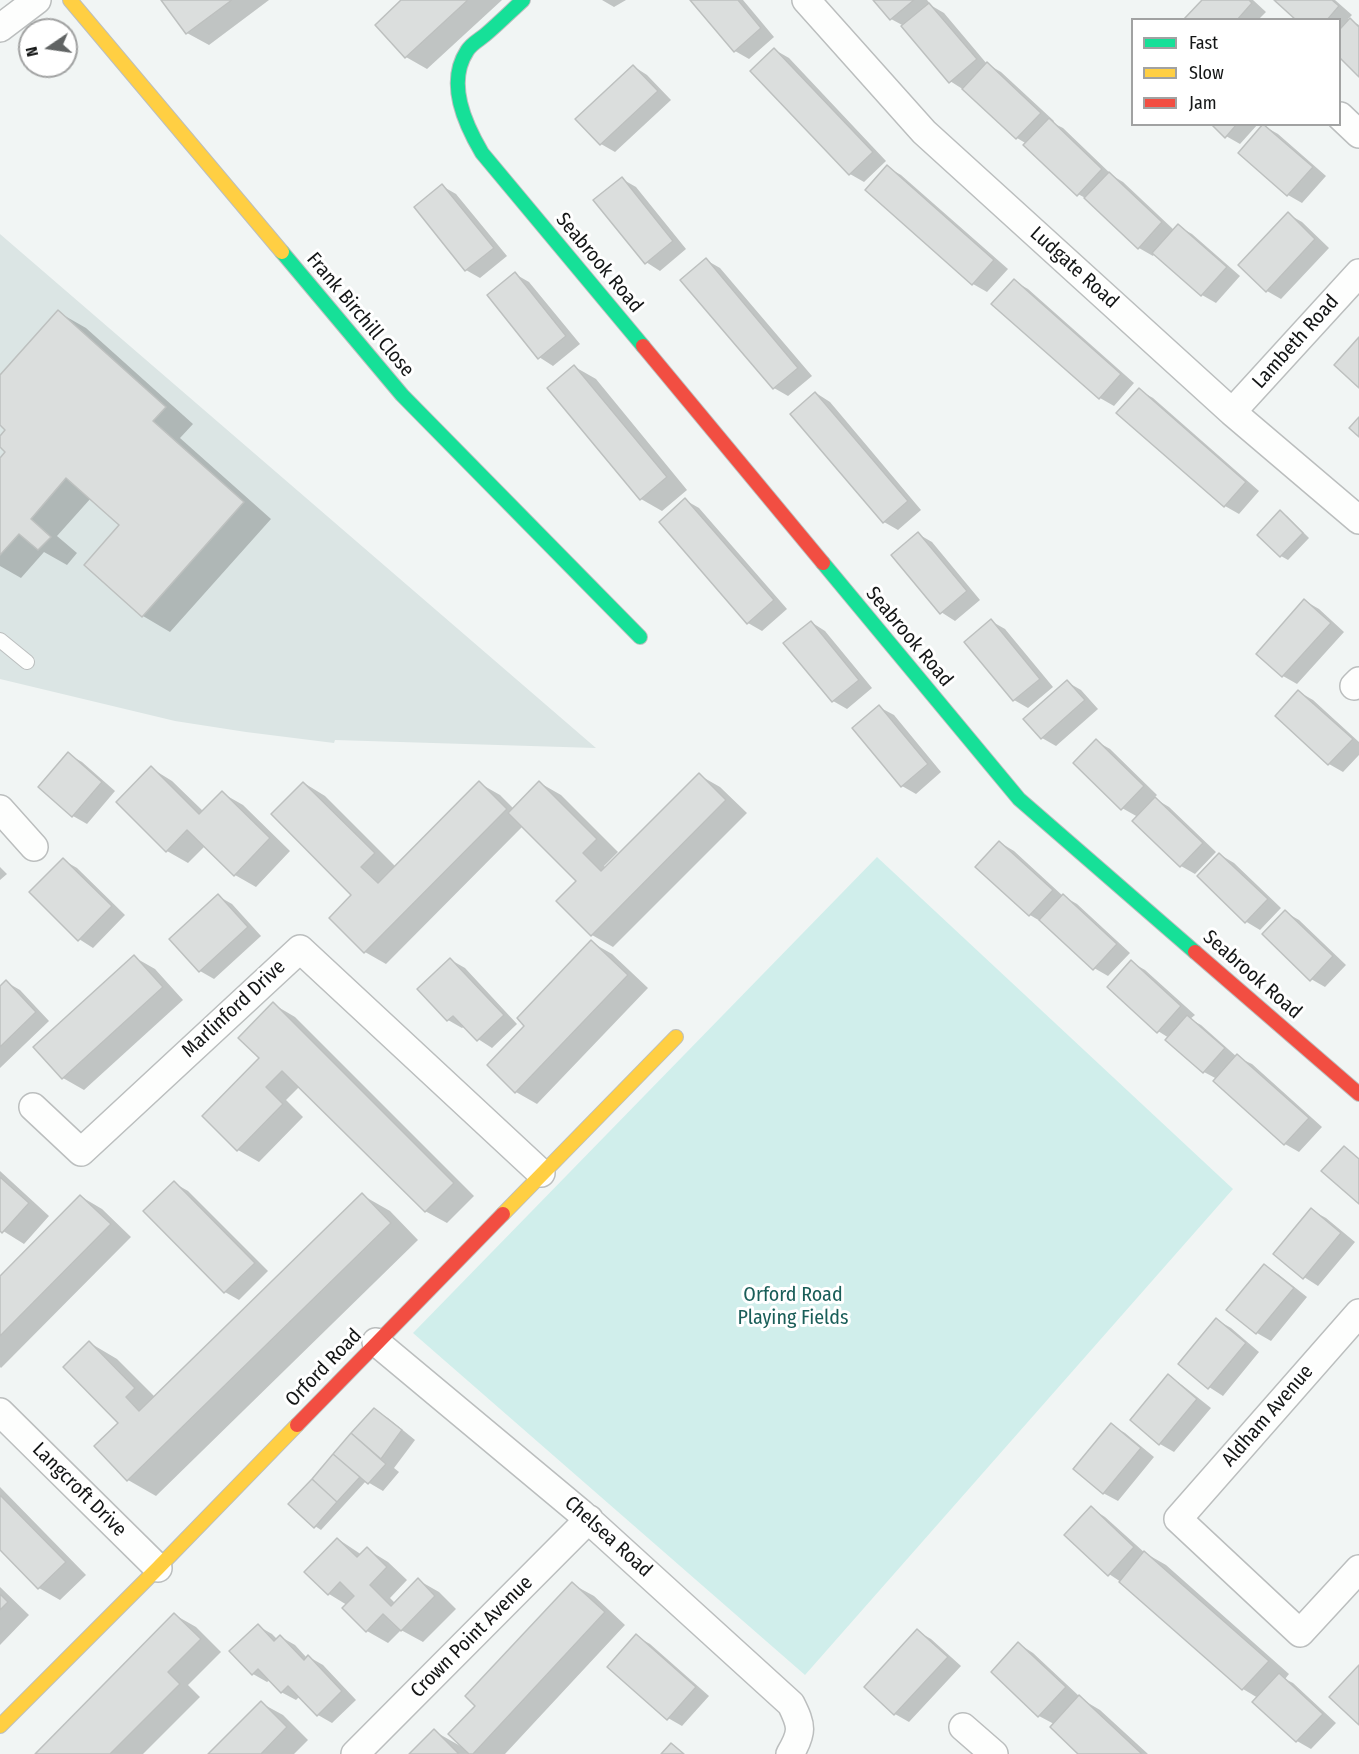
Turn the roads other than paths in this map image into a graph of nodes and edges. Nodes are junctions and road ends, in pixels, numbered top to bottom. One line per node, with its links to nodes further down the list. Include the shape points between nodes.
1 (70, 0): 11 (street, Frank Birchill Close, via 402,395)
2 (523, 0): 17 (street, Seabrook Road, via 468,50 460,65 463,114 482,153 1019,799)
3 (806, 0): 9 (street, Ludgate Road, via 924,132)
4 (35, 1): 5 (street)
5 (0, 28)
6 (1341, 117): 7 (street)
7 (1359, 134)
8 (1359, 273): 9 (street, Lambeth Road)
9 (1232, 412): 10 (street, Ludgate Road)
10 (1359, 520)
11 (640, 637)
12 (0, 640): 13 (lane)
13 (27, 662)
14 (0, 809): 15 (street)
15 (34, 847)
16 (676, 1037): 19 (street, Orford Road)
17 (1359, 1094)
18 (33, 1107): 19 (street, Marlinford Drive, via 81,1152 300,949)
19 (541, 1173): 21 (street, Orford Road)
20 (1359, 1313): 25 (street, Aldham Avenue, via 1178,1520 1300,1633)
21 (376, 1342): 23 (street, Chelsea Road); 24 (street, Orford Road)
22 (0, 1412): 24 (street, Langcroft Drive)
23 (589, 1519): 28 (street, Crown Point Avenue); 29 (street, Chelsea Road, via 791,1704 801,1731)
24 (158, 1568): 26 (street, Orford Road)
25 (1359, 1569)
26 (0, 1726)
27 (963, 1726): 30 (street)
28 (355, 1754)
29 (790, 1754)
30 (994, 1754)

